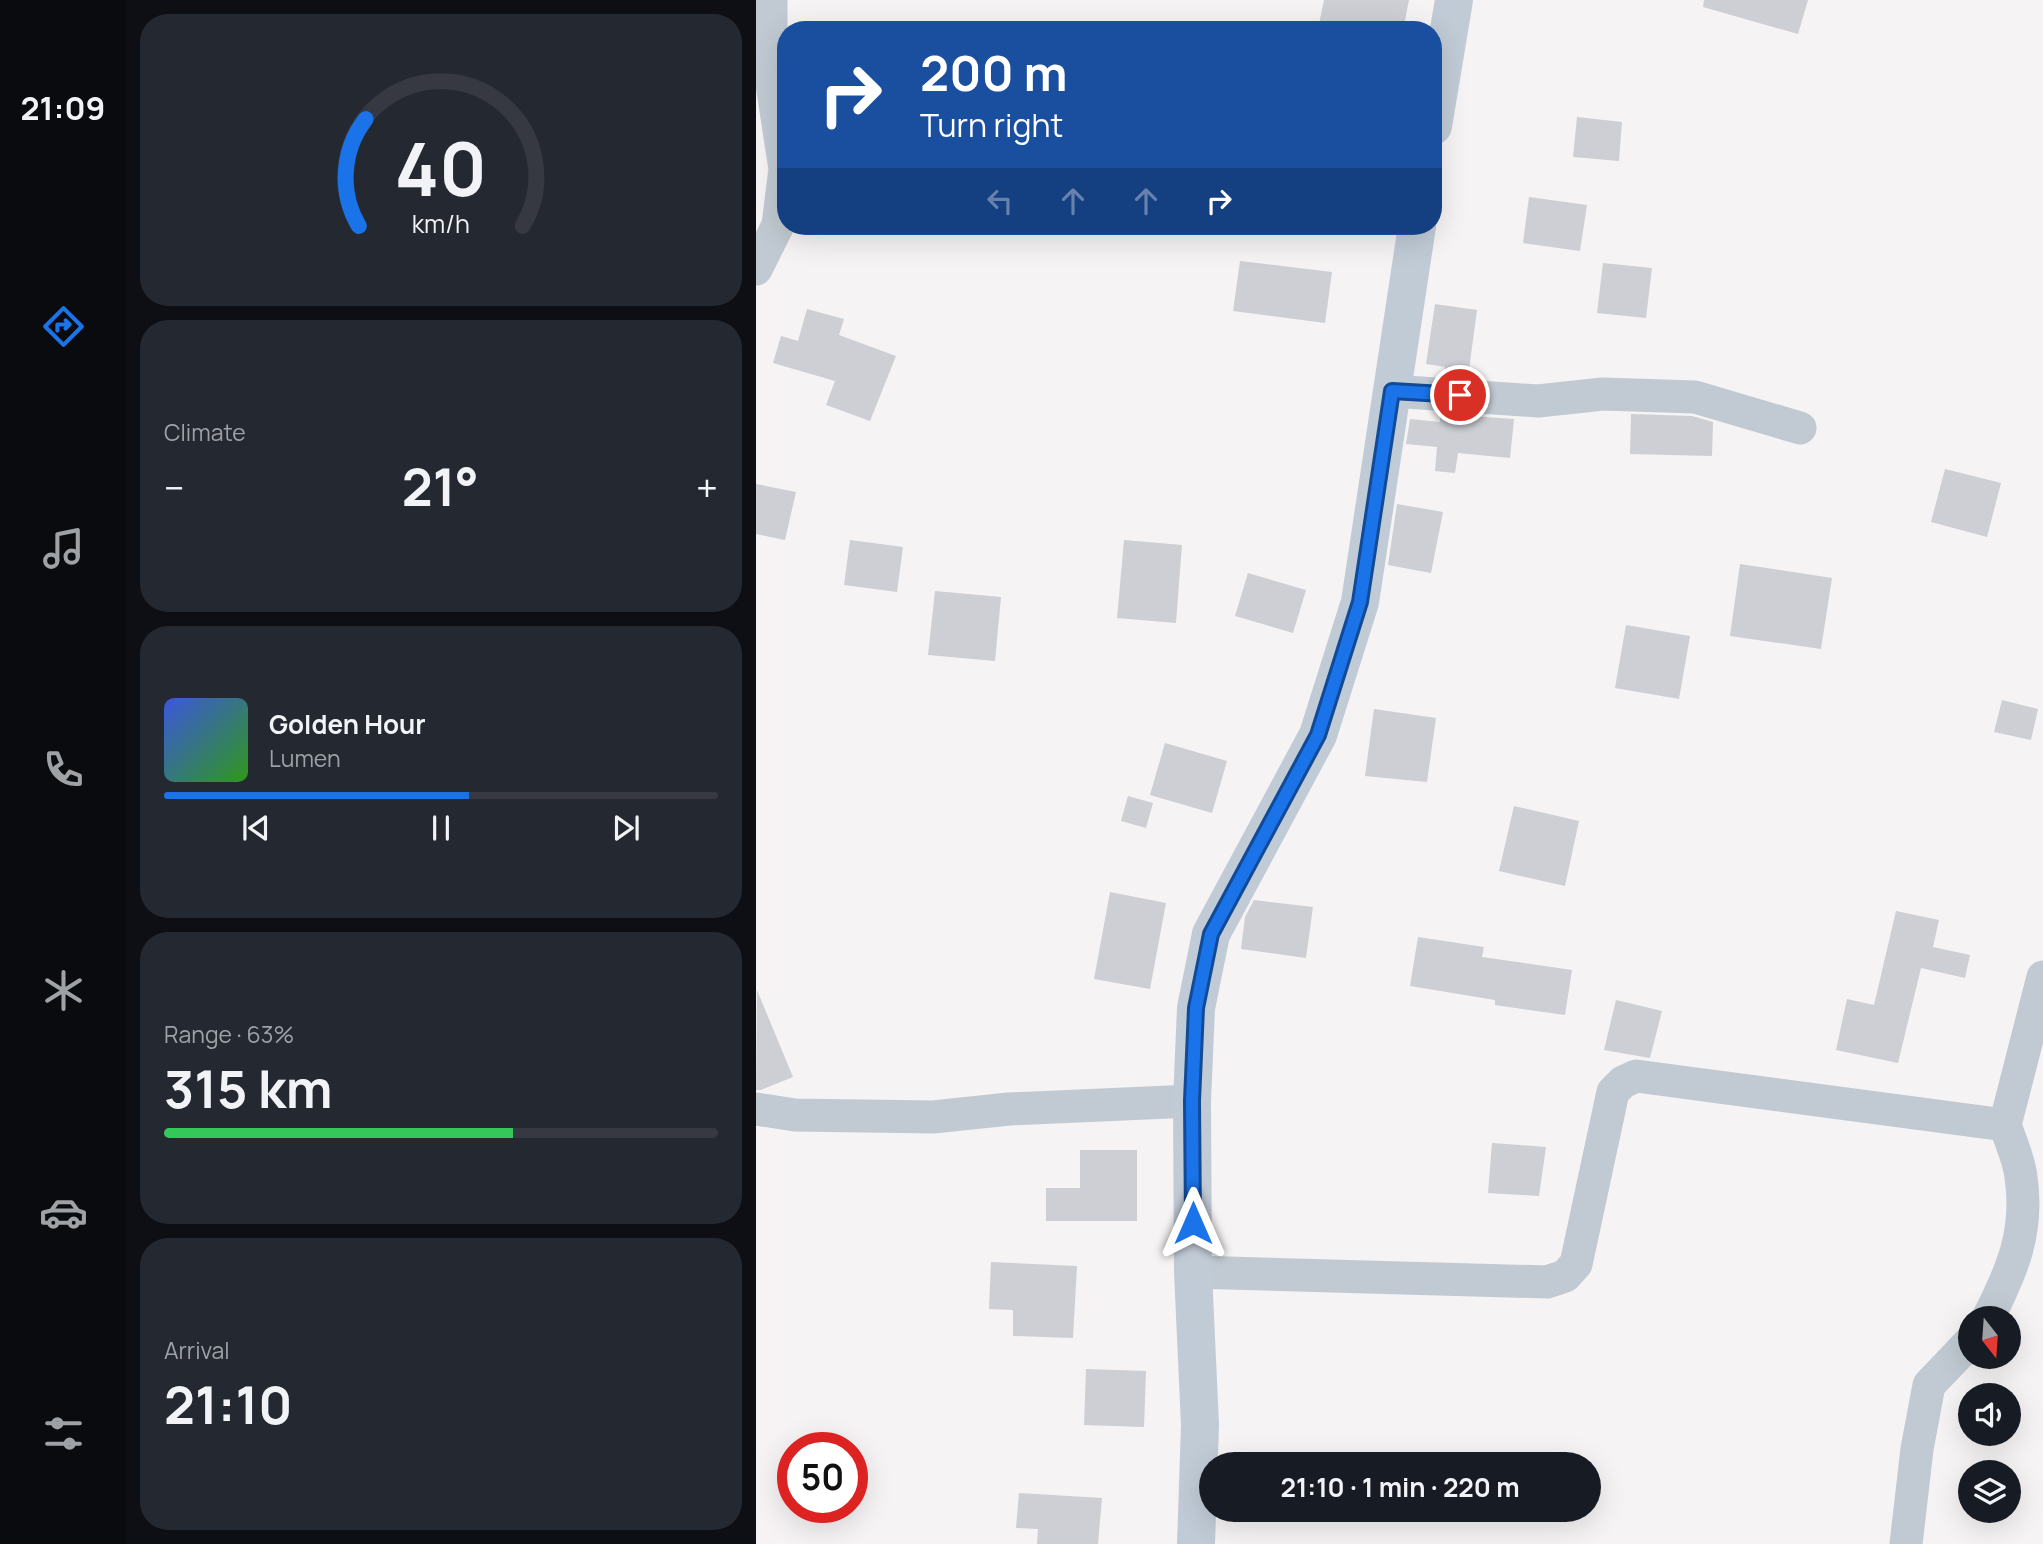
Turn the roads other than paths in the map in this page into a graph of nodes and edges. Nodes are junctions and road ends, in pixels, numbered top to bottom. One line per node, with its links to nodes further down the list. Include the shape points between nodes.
1 (771, 0): 4 (street, via 771,78)
2 (1454, 0): 3 (main road)
3 (1442, 72)
4 (777, 117)
5 (777, 227): 7 (street)
6 (1417, 235): 8 (main road)
7 (756, 269)
8 (1392, 391): 9 (street, via 1538,401 1603,394 1695,397); 11 (main road, via 1360,602 1318,735 1211,934 1196,1008)
9 (1800, 428)
10 (2043, 977): 13 (street)
11 (1192, 1101): 12 (street, via 933,1117 795,1115); 14 (main road)
12 (756, 1109)
13 (2006, 1125): 14 (street, via 1636,1076 1613,1091 1576,1264 1565,1276 1547,1282); 15 (street, via 2021,1176 2024,1224 2011,1274)
14 (1193, 1272): 17 (main road, via 1200,1425)
15 (1994, 1306)
16 (1958, 1355): 18 (street, via 1929,1385)
17 (1196, 1544)
18 (1906, 1544)

